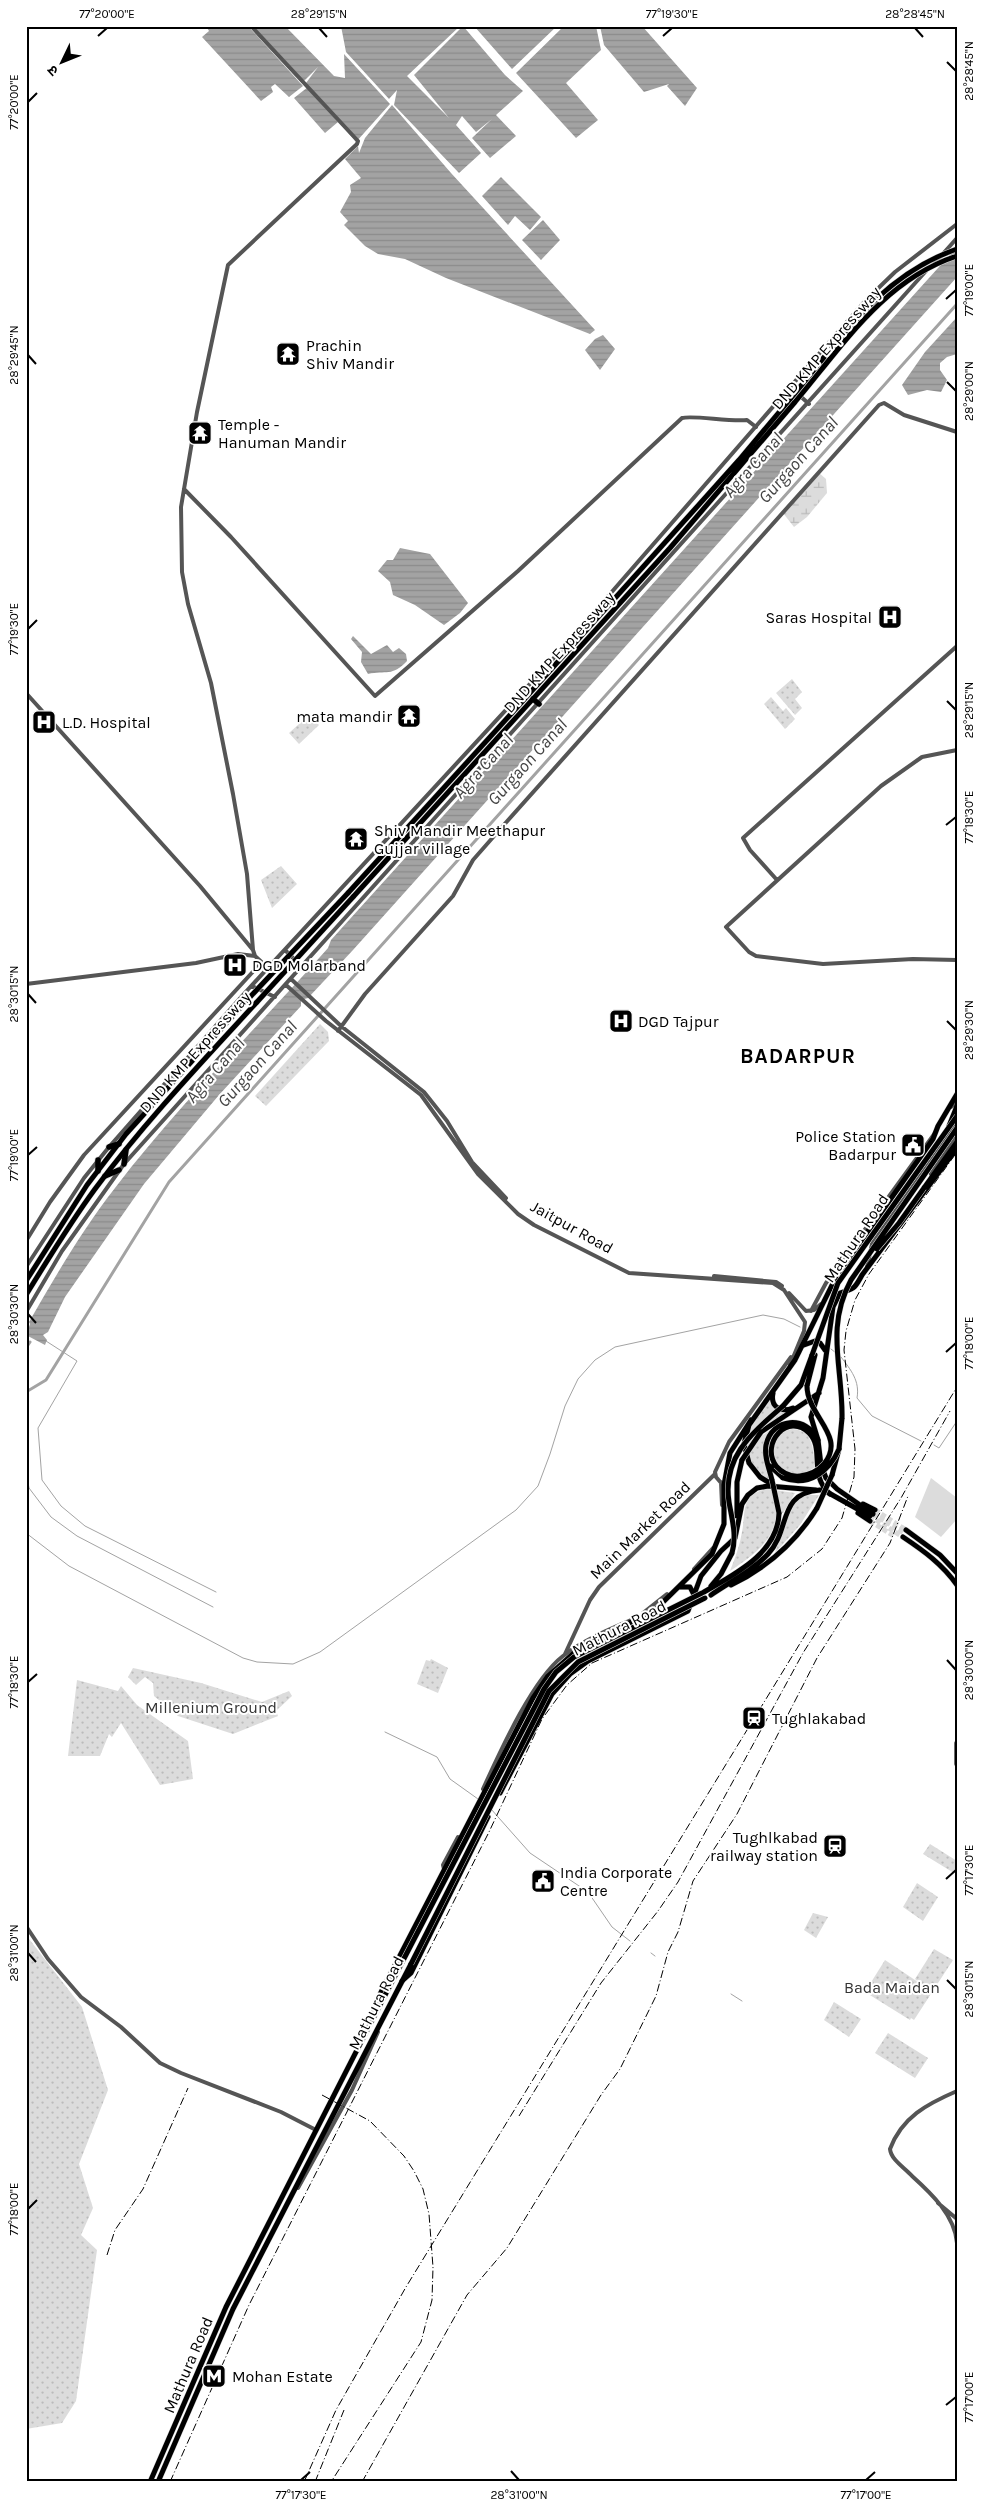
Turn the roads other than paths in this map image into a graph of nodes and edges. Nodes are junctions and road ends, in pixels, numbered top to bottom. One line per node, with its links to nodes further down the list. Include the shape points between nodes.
1 (251, 26): 11 (street, via 358,141 228,265)
2 (957, 224): 6 (street, via 881,285)
3 (957, 238): 8 (street)
4 (957, 249): 7 (main road, DND KMP Expressway, bridge, via 916,266 880,293)
5 (957, 256): 7 (main road, DND KMP Expressway, bridge, via 908,278 890,293)
6 (791, 388): 8 (street); 9 (street)
7 (793, 400): 14 (main road, DND KMP Expressway, via 670,548); 41 (main road, DND KMP Expressway, bridge)
8 (809, 404): 14 (street)
9 (756, 427): 11 (street, via 747,420 730,422 682,418 497,590 375,696); 18 (street, via 563,648)
10 (957, 432): 29 (street, via 904,415 884,403 879,405 473,860 453,896 365,994)
11 (184, 489): 17 (street, via 180,523 182,572 211,684 233,794 247,874)
12 (957, 646): 16 (street, via 743,838)
13 (26, 694): 17 (street, via 200,886)
14 (536, 701): 22 (street); 44 (main road, DND KMP Expressway, bridge, via 257,1002)
15 (957, 750): 16 (street, via 915,761 875,791)
16 (777, 880): 20 (street, via 727,926 753,955 823,964)
17 (253, 950): 19 (street)
18 (284, 950): 22 (street); 23 (street)
19 (255, 956): 21 (street); 25 (street, via 238,954 196,963)
20 (957, 960)
21 (261, 962): 23 (street); 52 (street, via 84,1155)
22 (302, 967): 24 (street)
23 (268, 968): 26 (street)
24 (292, 980): 27 (street); 29 (street, Jaitpur Road)
25 (26, 984)
26 (252, 986): 28 (street); 42 (street)
27 (288, 986): 28 (street); 30 (street, Jaitpur Road)
28 (275, 997): 47 (street)
29 (341, 1026): 30 (street); 60 (street, Jaitpur Road, via 424,1092 476,1166 521,1214 544,1229 630,1271 776,1282)
30 (338, 1031): 64 (street, Jaitpur Road, via 421,1095 478,1174 518,1214 628,1273 776,1284 802,1314 805,1325)
31 (957, 1094): 34 (main road)
32 (957, 1102): 34 (street)
33 (957, 1106): 38 (main road, bridge)
34 (944, 1115): 45 (main road, Mathura Road)
35 (957, 1116): 38 (main road, Mathura Road, bridge)
36 (957, 1124): 53 (street, via 872,1244)
37 (957, 1128): 53 (main road, Mathura Road, bridge)
38 (948, 1129): 62 (main road, Mathura Road, bridge, via 842,1278)
39 (957, 1136): 51 (street, via 914,1200)
40 (957, 1142): 53 (main road, bridge)
41 (119, 1144): 42 (highway); 49 (main road, DND KMP Expressway)
42 (109, 1147): 46 (street)
43 (957, 1148): 51 (main road, Mathura Road)
44 (126, 1150): 47 (highway); 50 (main road, DND KMP Expressway)
45 (917, 1159): 55 (main road, Mathura Road); 60 (street)
46 (98, 1160): 49 (highway); 54 (street)
47 (124, 1164): 48 (street)
48 (119, 1170): 50 (highway); 61 (street, via 62,1251)
49 (98, 1171): 56 (main road, DND KMP Expressway)
50 (105, 1176): 58 (main road, DND KMP Expressway)
51 (904, 1221): 53 (main road, Mathura Road)
52 (26, 1241)
53 (865, 1266): 57 (main road, Mathura Road); 72 (main road, Mathura Road, bridge, via 844,1293 836,1324 842,1406)
54 (26, 1267)
55 (837, 1275): 57 (main road, via 844,1270 851,1271 857,1277); 59 (main road, Mathura Road)
56 (26, 1281)
57 (857, 1285): 65 (main road, Mathura Road, via 836,1298)
58 (26, 1295)
59 (824, 1300): 60 (street); 63 (main road, Mathura Road)
60 (809, 1311)
61 (26, 1312)
62 (821, 1329): 71 (main road, bridge, via 807,1392 810,1405 828,1432 829,1454 818,1469 799,1476 782,1472 772,1459 773,1441 786,1428 804,1429); 85 (main road, Mathura Road, bridge, via 797,1390 748,1438 732,1462 728,1490 734,1527 733,1548 721,1574)
63 (802, 1347): 65 (main road, via 809,1341 817,1341); 66 (main road, Mathura Road)
64 (795, 1351): 66 (street); 74 (street, via 732,1438)
65 (826, 1354): 68 (main road, Mathura Road)
66 (787, 1372): 67 (main road, Mathura Road)
67 (774, 1390): 69 (main road, via 773,1402 783,1411); 70 (main road, Mathura Road)
68 (819, 1393): 69 (main road); 71 (main road, Mathura Road, via 812,1414)
69 (808, 1402): 81 (main road, bridge, via 761,1432 742,1460 737,1482)
70 (751, 1420): 75 (main road, Mathura Road, via 730,1454); 76 (main road, via 744,1444 748,1463 763,1480)
71 (817, 1442): 73 (main road, via 814,1432 805,1424 781,1425 768,1439); 78 (main road, via 819,1478); 79 (main road, via 824,1475)
72 (839, 1449): 73 (main road, bridge, via 825,1470 815,1477 801,1480 780,1476 772,1470); 86 (main road, Mathura Road, bridge, via 824,1494 801,1530 762,1567)
73 (766, 1456): 85 (main road, bridge, via 779,1508 775,1534 757,1557)
74 (715, 1474): 75 (street); 90 (street, Main Market Road, via 599,1587)
75 (722, 1484): 84 (main road, Mathura Road, via 724,1524 718,1543 708,1559); 90 (street, via 721,1526 710,1551 647,1611)
76 (778, 1486): 77 (main road); 81 (main road, via 760,1487 748,1495 742,1504)
77 (820, 1490): 78 (main road); 86 (main road, via 802,1494 788,1507 781,1533 771,1550)
78 (830, 1494): 79 (main road)
79 (843, 1496): 80 (main road)
80 (852, 1503): 80 (main road, via 852,1509 872,1515)
81 (738, 1527): 87 (main road, Mathura Road, via 734,1540 701,1576)
82 (957, 1572): 83 (main road, via 940,1555 904,1535 945,1568)
83 (957, 1585)
84 (678, 1588): 87 (main road, via 690,1587); 88 (main road, Mathura Road)
85 (704, 1592): 101 (main road, Mathura Road, bridge, via 574,1657 556,1672)
86 (711, 1595): 100 (main road, Mathura Road, bridge, via 578,1662 549,1690)
87 (694, 1599): 89 (main road, Mathura Road, via 685,1614)
88 (656, 1609): 89 (main road); 91 (main road, Mathura Road)
89 (665, 1624): 94 (main road, Mathura Road, via 588,1661 570,1674 552,1694)
90 (565, 1654): 91 (street, Main Market Road); 98 (street, via 536,1687)
91 (563, 1661): 92 (main road, Mathura Road, via 543,1683)
92 (513, 1739): 94 (main road); 96 (main road, Mathura Road)
93 (957, 1743): 95 (main road)
94 (524, 1747): 97 (main road, Mathura Road)
95 (957, 1764)
96 (492, 1780): 97 (main road); 98 (main road, Mathura Road)
97 (503, 1787): 100 (main road, Mathura Road, via 410,1974)
98 (480, 1800): 101 (main road, Mathura Road, via 375,2004)
99 (26, 1926): 103 (street, via 81,1997 121,2027 160,2063 281,2112)
100 (402, 1982): 108 (main road, Mathura Road, via 233,2309)
101 (373, 2018): 103 (main road, Mathura Road)
102 (957, 2091): 104 (street, via 918,2110 898,2132 890,2149 894,2158)
103 (316, 2130): 107 (main road, Mathura Road, via 226,2307)
104 (938, 2203): 105 (street); 106 (street, via 952,2223)
105 (957, 2219)
106 (957, 2243)
107 (150, 2482)
108 (158, 2482)

